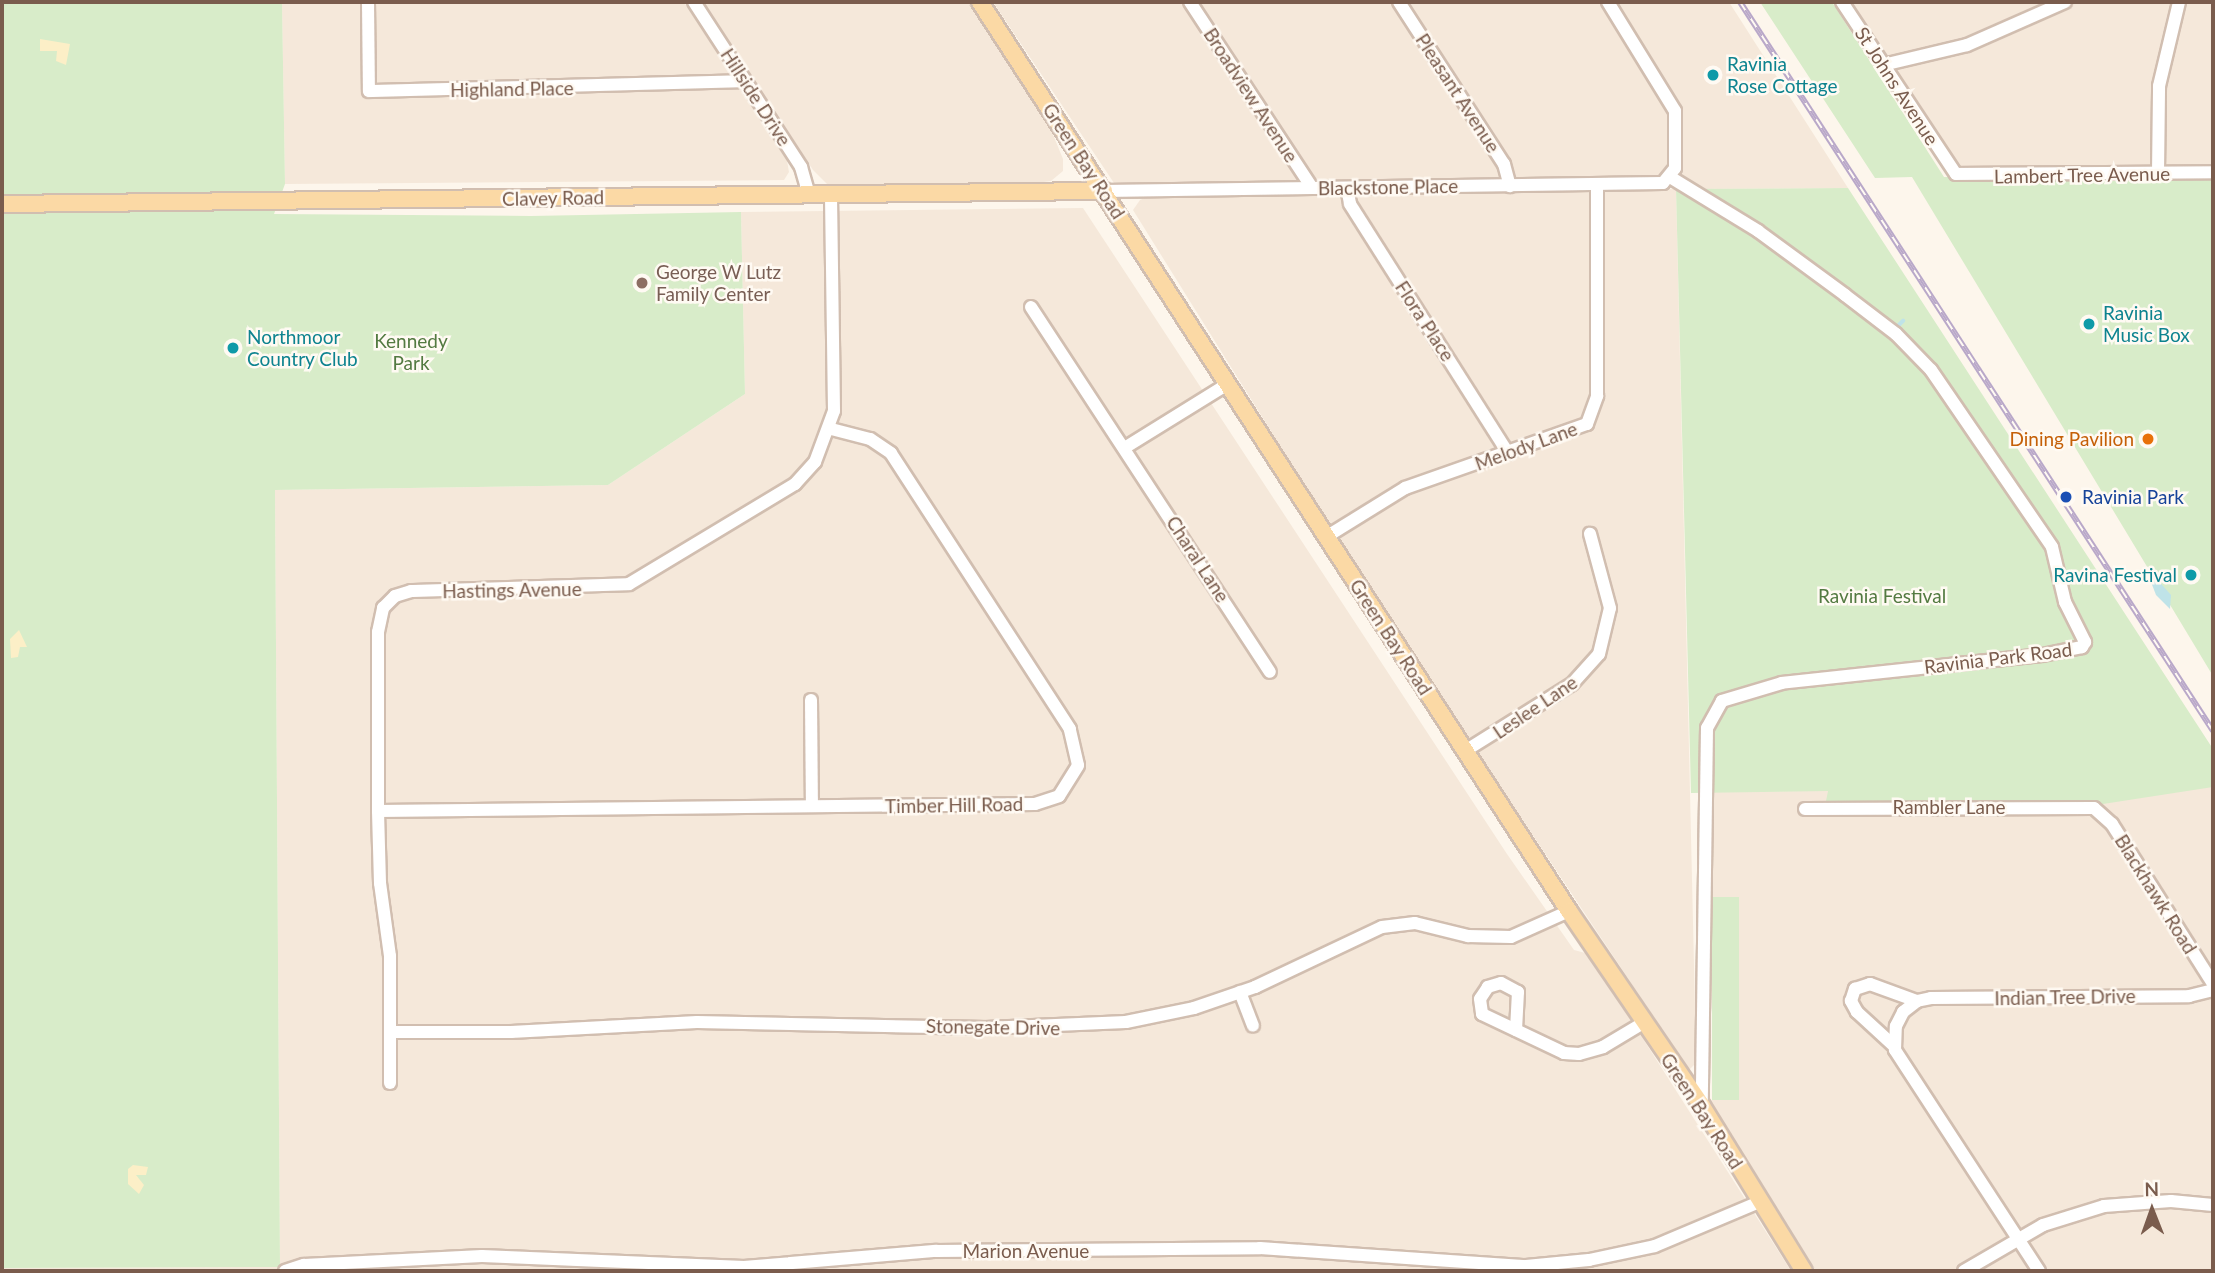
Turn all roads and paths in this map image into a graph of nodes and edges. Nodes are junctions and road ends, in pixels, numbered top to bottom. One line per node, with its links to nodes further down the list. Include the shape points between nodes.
1 (368, 2): 11 (street, Highland Place, via 369,90)
2 (694, 2): 11 (street, Hillside Drive)
3 (980, 2): 20 (main road, Green Bay Road)
4 (1190, 2): 18 (street, Broadview Avenue)
5 (1399, 2): 17 (street, Pleasant Avenue, via 1504,164)
6 (1608, 2): 15 (street, via 1675,111 1675,168)
7 (1842, 2): 10 (street, St Johns Avenue)
8 (2065, 2): 10 (street, via 1967,46)
9 (2179, 2): 13 (street, via 2159,86)
10 (1884, 65): 12 (street, St Johns Avenue)
11 (743, 82): 21 (street, Hillside Drive, via 801,167)
12 (1953, 170): 13 (street, Lambert Tree Avenue, via 1963,177)
13 (2158, 173): 14 (street, Lambert Tree Avenue)
14 (2213, 173)
15 (1670, 177): 16 (street, Blackstone Place, via 1653,184); 49 (street, Ravinia Park Road, via 1758,231 1838,290 1896,334 1931,370 2052,547 2066,602 2085,642 2082,647 2042,655 1782,683 1722,701 1707,728)
16 (1597, 185): 17 (street, Blackstone Place); 28 (street, Melody Lane, via 1595,411 1587,424 1572,432)
17 (1510, 186): 19 (street, Blackstone Place)
18 (1312, 188): 19 (street, Blackstone Place); 20 (street, Blackstone Place)
19 (1347, 188): 28 (street, Flora Place, via 1350,204)
20 (1104, 191): 22 (main road, Clavey Road); 25 (main road, Green Bay Road)
21 (809, 195): 22 (main road, Clavey Road); 23 (main road, Clavey Road)
22 (831, 195): 26 (street, Hastings Avenue)
23 (2, 204)
24 (1031, 307): 27 (street, Charal Lane)
25 (1226, 385): 27 (street); 30 (main road, Green Bay Road)
26 (831, 429): 34 (street, Timber Hill Road, via 870,439 891,453 1070,729 1079,756 1059,796 1035,804); 37 (street, Hastings Avenue, via 815,462 795,484 629,584 411,591 388,601 379,616 378,632)
27 (1126, 447): 31 (street, Charal Lane)
28 (1507, 453): 30 (street, Melody Lane, via 1405,488)
29 (1590, 534): 33 (street, Leslee Lane, via 1610,608 1598,654 1572,684)
30 (1326, 537): 33 (main road, Green Bay Road)
31 (1270, 672)
32 (811, 701): 34 (street)
33 (1465, 751): 38 (main road, Green Bay Road)
34 (812, 806): 37 (street, Timber Hill Road)
35 (2094, 808): 36 (street, Rambler Lane); 39 (street, Blackhawk Road, via 2112,824)
36 (1805, 809)
37 (378, 811): 46 (street, Hastings Avenue)
38 (1569, 911): 41 (street, Stonegate Drive, via 1531,932 1500,938 1468,936 1415,923 1382,927); 43 (main road, Green Bay Road)
39 (2213, 984)
40 (2213, 990): 42 (street, Indian Tree Drive, via 2189,996)
41 (1240, 992): 44 (street); 46 (street, Stonegate Drive, via 1194,1008 1067,1028 795,1021)
42 (1917, 1001): 47 (street, via 1903,1012); 47 (street, Indian Tree Drive, via 1870,984 1855,989 1852,1006)
43 (1643, 1023): 45 (street, via 1604,1047 1579,1054 1549,1049); 49 (main road, Green Bay Road)
44 (1253, 1026)
45 (1516, 1030)
46 (390, 1032): 48 (street, Hastings Avenue)
47 (1893, 1045): 52 (street, Indian Tree Drive)
48 (390, 1083)
49 (1702, 1106): 50 (main road, Green Bay Road)
50 (1759, 1202): 53 (street, Marion Avenue, via 1655,1246 1589,1260 1526,1266 1260,1248 936,1251 744,1267 482,1256 304,1265); 54 (main road, Green Bay Road)
51 (2213, 1205): 52 (street, via 2171,1201 2104,1206 2064,1217)
52 (2016, 1239): 55 (street); 56 (street, Indian Tree Drive)
53 (285, 1271)
54 (1804, 1271)
55 (1964, 1271)
56 (2039, 1271)

